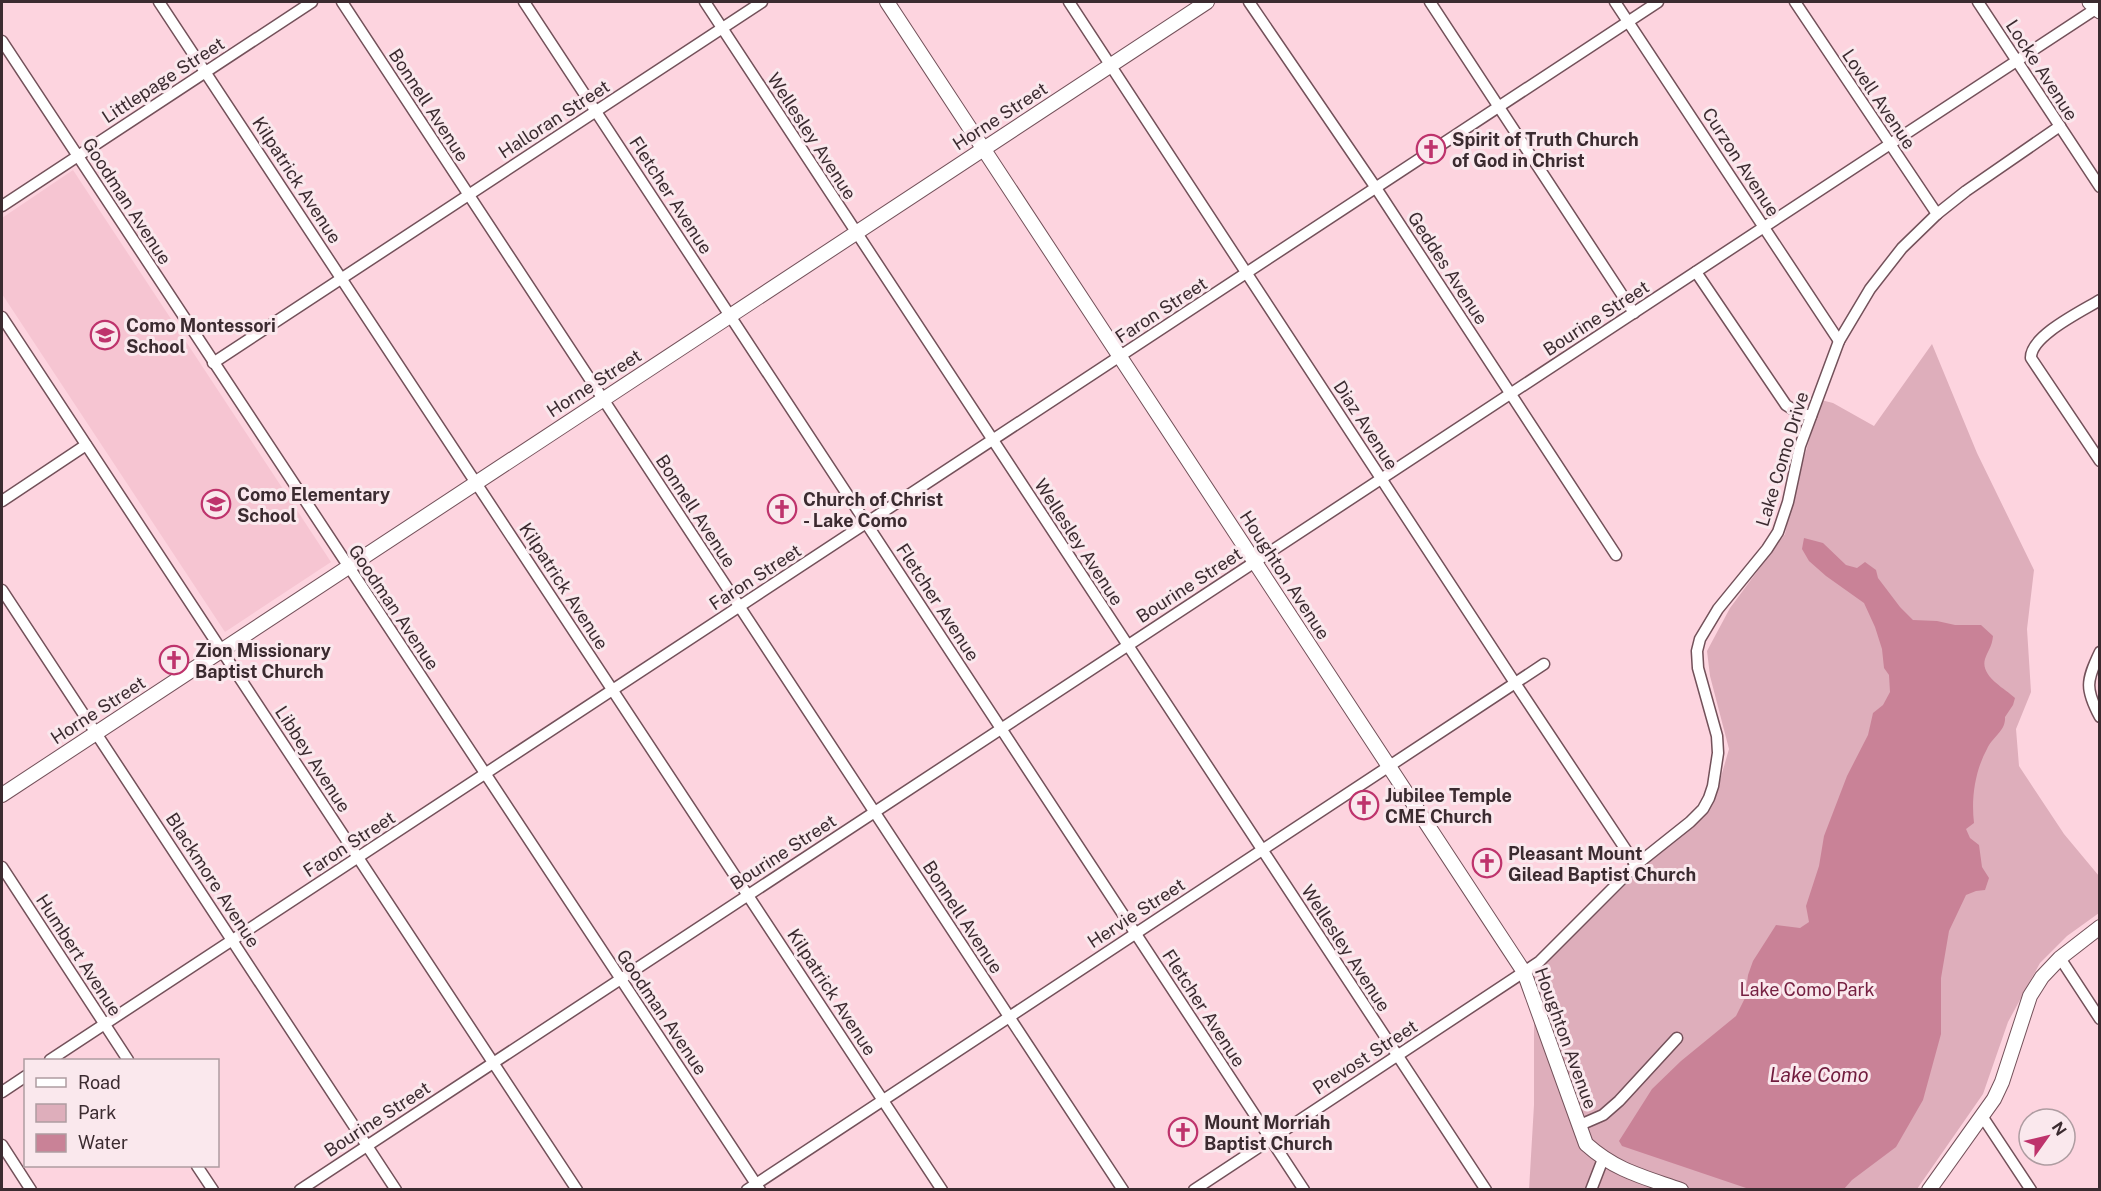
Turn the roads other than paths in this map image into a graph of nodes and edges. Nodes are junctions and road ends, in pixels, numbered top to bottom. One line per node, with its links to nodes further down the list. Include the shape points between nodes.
1 (159, 2): 22 (street, Kilpatrick Avenue)
2 (312, 2): 22 (street, Littlepage Street)
3 (342, 2): 31 (street, Bonnell Avenue)
4 (524, 2): 24 (street, Fletcher Avenue)
5 (705, 2): 18 (street, Wellesley Avenue)
6 (762, 2): 18 (street, Halloran Street)
7 (887, 2): 27 (street, Houghton Avenue)
8 (1069, 2): 21 (street, Diaz Avenue)
9 (1207, 2): 21 (street, Horne Street)
10 (1249, 2): 30 (street, Geddes Avenue)
11 (1430, 2): 23 (street)
12 (1615, 2): 17 (street, Curzon Avenue)
13 (1658, 2): 17 (street, Faron Street)
14 (1795, 2): 26 (street, Lovell Avenue)
15 (1978, 2): 20 (street, Locke Avenue)
16 (2096, 7): 20 (street, Bourine Street)
17 (1629, 22): 23 (street, Faron Street); 34 (street, Curzon Avenue)
18 (722, 28): 24 (street, Halloran Street); 35 (street, Wellesley Avenue)
19 (2, 41): 28 (street, Goodman Avenue)
20 (2017, 61): 25 (street, Locke Avenue); 26 (street, Bourine Street)
21 (1111, 65): 27 (street, Horne Street); 37 (street, Diaz Avenue)
22 (206, 71): 28 (street, Littlepage Street); 38 (street, Kilpatrick Avenue)
23 (1499, 107): 30 (street, Faron Street); 40 (street)
24 (596, 111): 31 (street, Halloran Street); 41 (street, Fletcher Avenue)
25 (2060, 126): 29 (street, Locke Avenue); 33 (street, Lake Como Drive)
26 (1890, 145): 33 (street, Lovell Avenue); 34 (street, Bourine Street)
27 (984, 148): 35 (street, Horne Street); 44 (street, Houghton Avenue)
28 (77, 156): 32 (street, Littlepage Street); 45 (street, Goodman Avenue)
29 (2100, 187)
30 (1376, 188): 37 (street, Faron Street); 46 (street, Geddes Avenue)
31 (469, 195): 38 (street, Halloran Street); 47 (street, Bonnell Avenue)
32 (2, 206)
33 (1937, 214): 43 (street, Lake Como Drive, via 1902,248 1870,289)
34 (1764, 227): 36 (street, Bourine Street); 43 (street, Curzon Avenue)
35 (856, 233): 41 (street, Horne Street); 49 (street, Wellesley Avenue)
36 (1696, 272): 40 (street, Bourine Street); 48 (street, via 1786,405)
37 (1247, 273): 44 (street, Faron Street); 52 (street, Diaz Avenue)
38 (342, 278): 45 (street, Halloran Street); 53 (street, Kilpatrick Avenue)
39 (2100, 300): 51 (street, via 2048,333 2031,351 2031,358)
40 (1634, 313): 46 (street, Bourine Street)
41 (730, 315): 47 (street, Horne Street); 55 (street, Fletcher Avenue)
42 (2, 317): 50 (street, Libbey Avenue)
43 (1839, 342): 48 (street, Lake Como Drive)
44 (1120, 357): 49 (street, Faron Street); 57 (street, Houghton Avenue)
45 (213, 363): 58 (street, Goodman Avenue)
46 (1510, 394): 52 (street, Bourine Street); 56 (street, Geddes Avenue)
47 (603, 399): 53 (street, Horne Street); 60 (street, Bonnell Avenue)
48 (1811, 416): 76 (street, Lake Como Drive, via 1778,532 1718,609 1700,639 1698,668 1718,753 1709,798 1690,822)
49 (993, 440): 55 (street, Faron Street); 61 (street, Wellesley Avenue)
50 (86, 445): 54 (street); 62 (street, Libbey Avenue)
51 (2100, 461)
52 (1381, 479): 57 (street, Bourine Street); 65 (street, Diaz Avenue)
53 (476, 482): 58 (street, Horne Street); 66 (street, Kilpatrick Avenue)
54 (2, 501)
55 (867, 523): 60 (street, Faron Street); 68 (street, Fletcher Avenue)
56 (1616, 555)
57 (1255, 562): 61 (street, Bourine Street); 70 (street, Houghton Avenue)
58 (348, 567): 62 (street, Horne Street); 71 (street, Goodman Avenue)
59 (2, 590): 69 (street, Blackmore Avenue)
60 (740, 607): 66 (street, Faron Street); 73 (street, Bonnell Avenue)
61 (1127, 646): 68 (street, Bourine Street); 74 (street, Wellesley Avenue)
62 (222, 650): 69 (street, Horne Street); 75 (street, Libbey Avenue)
63 (2100, 652): 67 (street, via 2087,688)
64 (1544, 664): 65 (street, Hervie Street)
65 (1515, 683): 70 (street, Hervie Street); 76 (street, Diaz Avenue)
66 (613, 690): 71 (street, Faron Street); 78 (street, Kilpatrick Avenue)
67 (2100, 717)
68 (1001, 729): 73 (street, Bourine Street); 80 (street, Fletcher Avenue)
69 (96, 733): 72 (street, Horne Street); 81 (street, Blackmore Avenue)
70 (1389, 766): 74 (street, Hervie Street); 83 (street, Houghton Avenue)
71 (485, 774): 75 (street, Faron Street); 84 (street, Goodman Avenue)
72 (2, 795)
73 (874, 812): 78 (street, Bourine Street); 85 (street, Bonnell Avenue)
74 (1261, 850): 80 (street, Hervie Street); 89 (street, Wellesley Avenue)
75 (358, 858): 81 (street, Faron Street); 92 (street, Libbey Avenue)
76 (1636, 865): 83 (street, Lake Como Drive, via 1539,962)
77 (2, 867): 87 (street, Humbert Avenue)
78 (748, 895): 84 (street, Bourine Street); 95 (street, Kilpatrick Avenue)
79 (2100, 927): 82 (street)
80 (1136, 933): 85 (street, Hervie Street); 98 (street, Fletcher Avenue)
81 (232, 940): 87 (street, Faron Street); 100 (street, Blackmore Avenue)
82 (2060, 958): 86 (street); 96 (street, via 2030,996 2002,1082)
83 (1524, 972): 89 (street, Prevost Street); 97 (street, Houghton Avenue)
84 (620, 979): 92 (street, Bourine Street); 103 (street, Goodman Avenue)
85 (1009, 1017): 95 (street, Hervie Street); 110 (street, Bonnell Avenue)
86 (2100, 1019)
87 (105, 1024): 90 (street, Faron Street); 91 (street, Humbert Avenue)
88 (1677, 1038): 97 (street, via 1619,1101 1603,1115)
89 (1397, 1055): 98 (street, Prevost Street); 113 (street, Wellesley Avenue)
90 (52, 1059)
91 (127, 1059)
92 (494, 1062): 100 (street, Bourine Street); 108 (street, Libbey Avenue)
93 (24, 1077): 94 (street)
94 (2, 1092)
95 (882, 1100): 103 (street, Hervie Street); 109 (street, Kilpatrick Avenue)
96 (1982, 1116): 116 (street); 117 (street)
97 (1580, 1125): 101 (street, Houghton Avenue, via 1586,1144)
98 (1271, 1139): 111 (street, Prevost Street); 112 (street, Fletcher Avenue)
99 (2, 1145): 104 (street)
100 (367, 1145): 106 (street, Bourine Street); 107 (street, Blackmore Avenue)
101 (1603, 1159): 114 (street); 115 (street, Houghton Avenue, via 1620,1169)
102 (198, 1167): 105 (street)
103 (754, 1187)
104 (31, 1190)
105 (213, 1190)
106 (300, 1190)
107 (396, 1190)
108 (578, 1190)
109 (942, 1190)
110 (1123, 1190)
111 (1194, 1190)
112 (1304, 1190)
113 (1486, 1190)
114 (1591, 1190)
115 (1681, 1190)
116 (1929, 1190)
117 (2031, 1190)

